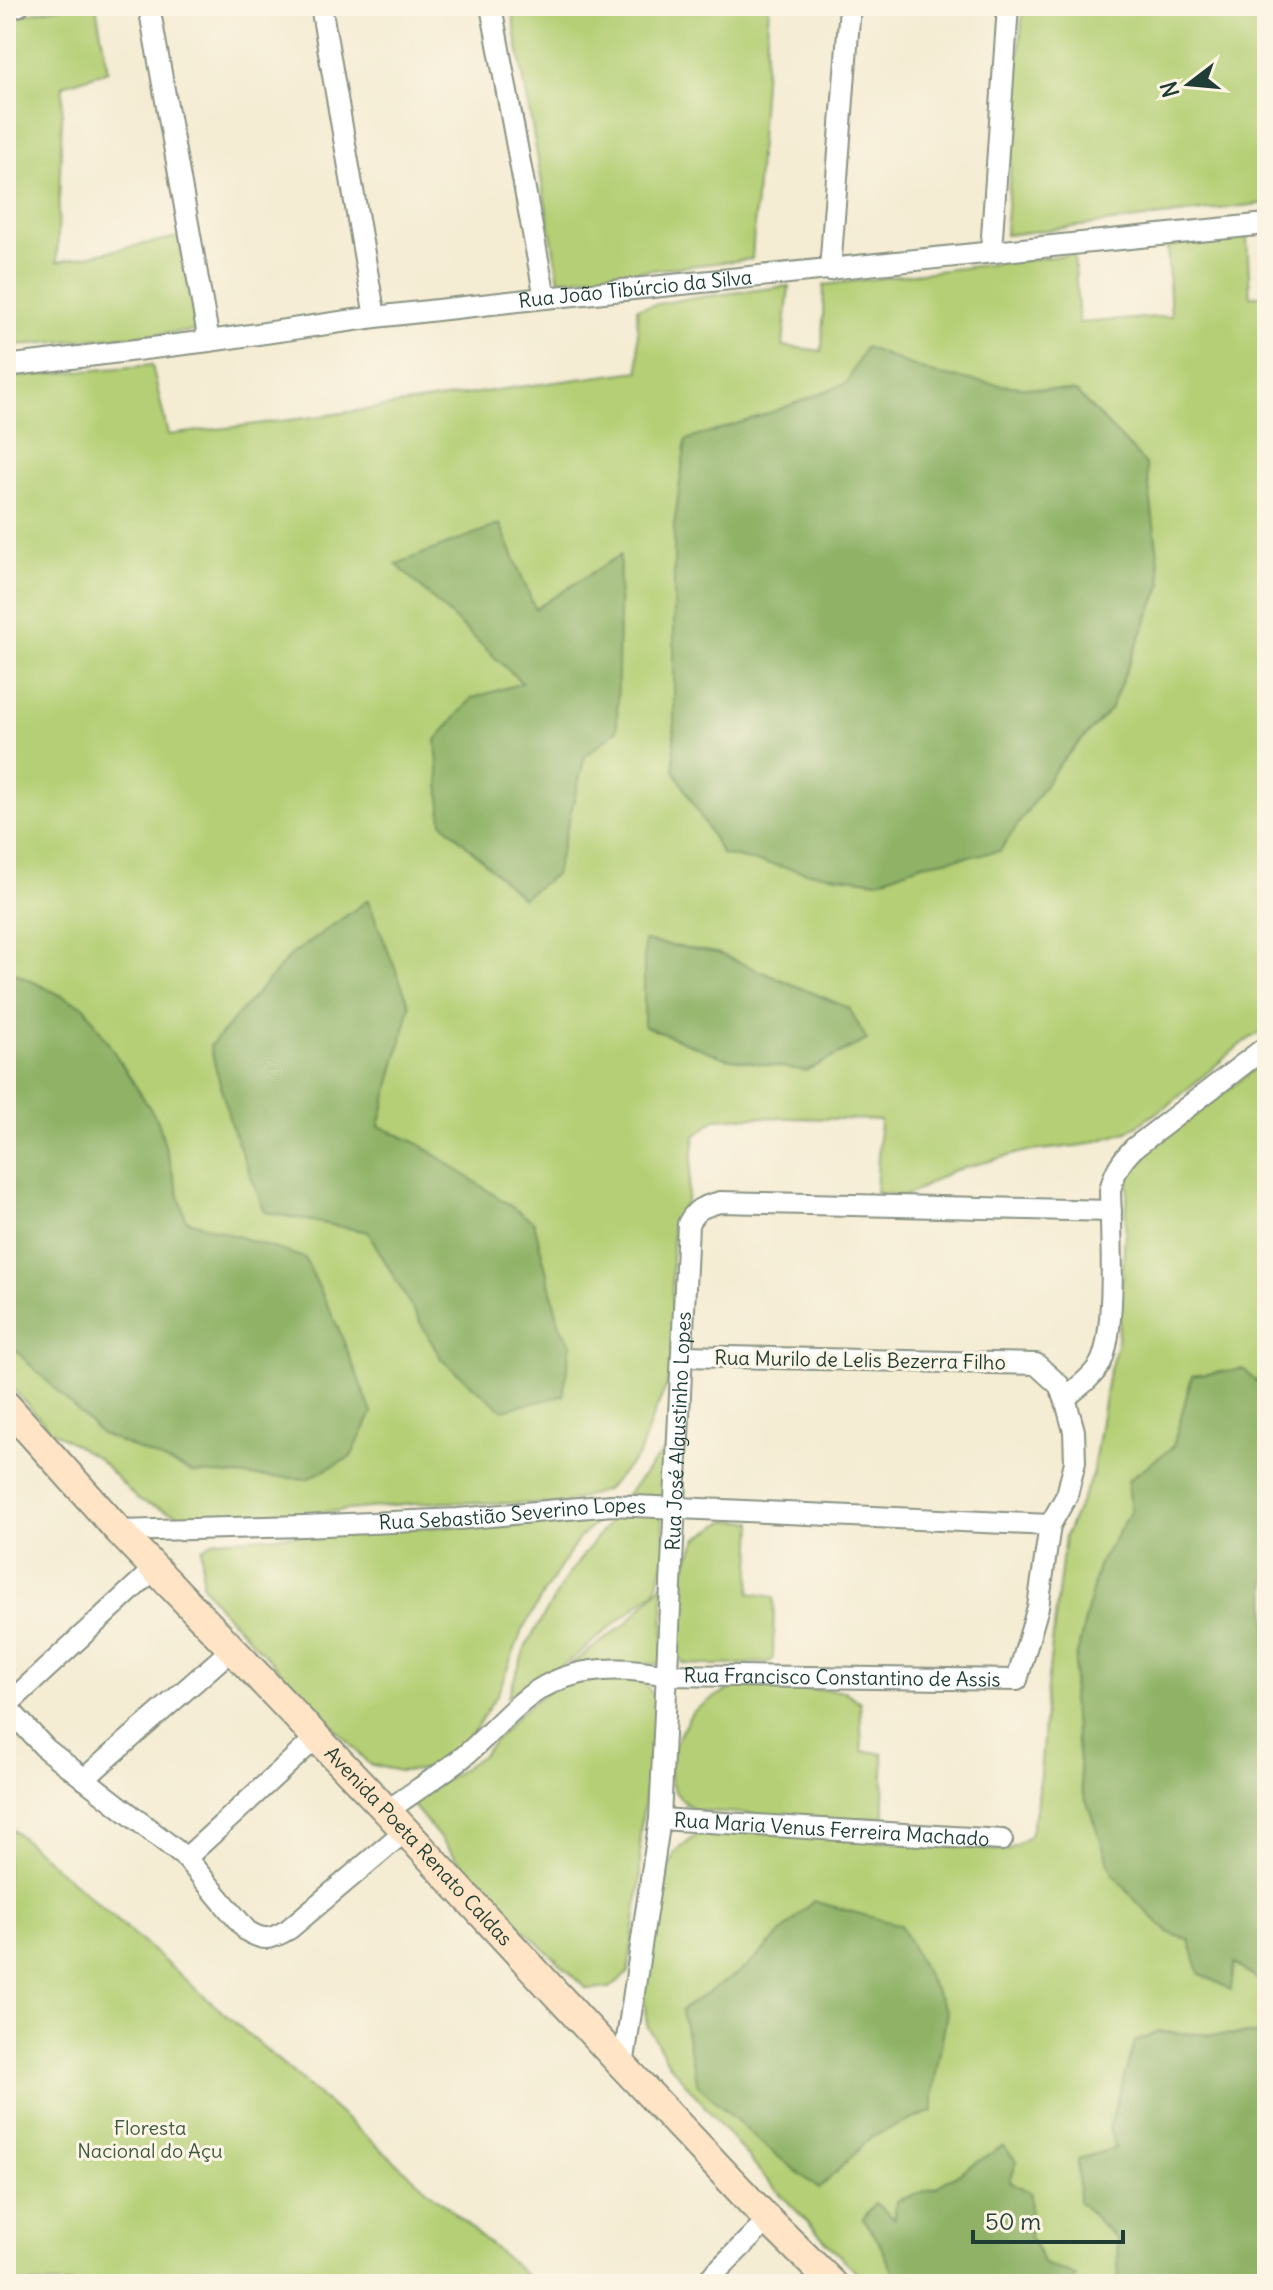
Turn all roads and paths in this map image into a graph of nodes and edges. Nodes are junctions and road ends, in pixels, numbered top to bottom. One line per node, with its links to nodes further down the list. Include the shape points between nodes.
1 (18, 6): 7 (street)
2 (149, 6): 13 (street)
3 (321, 6): 12 (street)
4 (491, 6): 11 (street)
5 (850, 6): 10 (street)
6 (1008, 6): 9 (street)
7 (6, 8)
8 (1267, 224): 9 (street, Rua João Tibúrcio da Silva)
9 (991, 251): 10 (street, Rua João Tibúrcio da Silva)
10 (830, 270): 11 (street, Rua João Tibúrcio da Silva)
11 (545, 298): 12 (street, Rua João Tibúrcio da Silva)
12 (375, 317): 13 (street, Rua João Tibúrcio da Silva)
13 (209, 341): 14 (street, Rua João Tibúrcio da Silva)
14 (6, 366)
15 (1267, 1046): 16 (street, via 1134,1148 1113,1176)
16 (1111, 1211): 17 (street, Rua José Algustinho Lopes, via 720,1202 704,1207 688,1224); 18 (street, via 1105,1354 1089,1378)
17 (683, 1356): 18 (street, Rua Murilo de Lelis Bezerra Filho, via 1036,1364); 20 (street, Rua José Algustinho Lopes)
18 (1065, 1398): 21 (street, via 1075,1462 1067,1495)
19 (6, 1405): 22 (main road, Avenida Poeta Renato Caldas)
20 (676, 1507): 21 (street, Rua Sebastião Severino Lopes); 22 (street, Rua Sebastião Severino Lopes, via 612,1505 412,1521); 25 (street, Rua José Algustinho Lopes)
21 (1050, 1525): 25 (street, Rua Francisco Constantino de Assis, via 1038,1607 1017,1680)
22 (119, 1531): 23 (main road, Avenida Poeta Renato Caldas)
23 (155, 1568): 24 (main road, Avenida Poeta Renato Caldas); 26 (street)
24 (232, 1649): 27 (main road, Avenida Poeta Renato Caldas); 28 (street)
25 (667, 1675): 29 (street, Rua José Algustinho Lopes); 30 (street, Rua Francisco Constantino de Assis, via 609,1670 547,1683)
26 (6, 1706): 28 (street, via 46,1749)
27 (317, 1737): 30 (main road, Avenida Poeta Renato Caldas); 32 (street)
28 (84, 1779): 32 (street)
29 (660, 1819): 31 (street, Rua Maria Venus Ferreira Machado); 33 (street, Rua José Algustinho Lopes)
30 (396, 1821): 32 (street, Rua Francisco Constantino de Assis, via 275,1938 247,1931); 33 (main road, Avenida Poeta Renato Caldas)
31 (1002, 1840)
32 (186, 1858)
33 (623, 2066): 34 (main road, Avenida Poeta Renato Caldas)
34 (768, 2220): 35 (street); 36 (main road, Avenida Poeta Renato Caldas)
35 (704, 2284)
36 (833, 2284)

